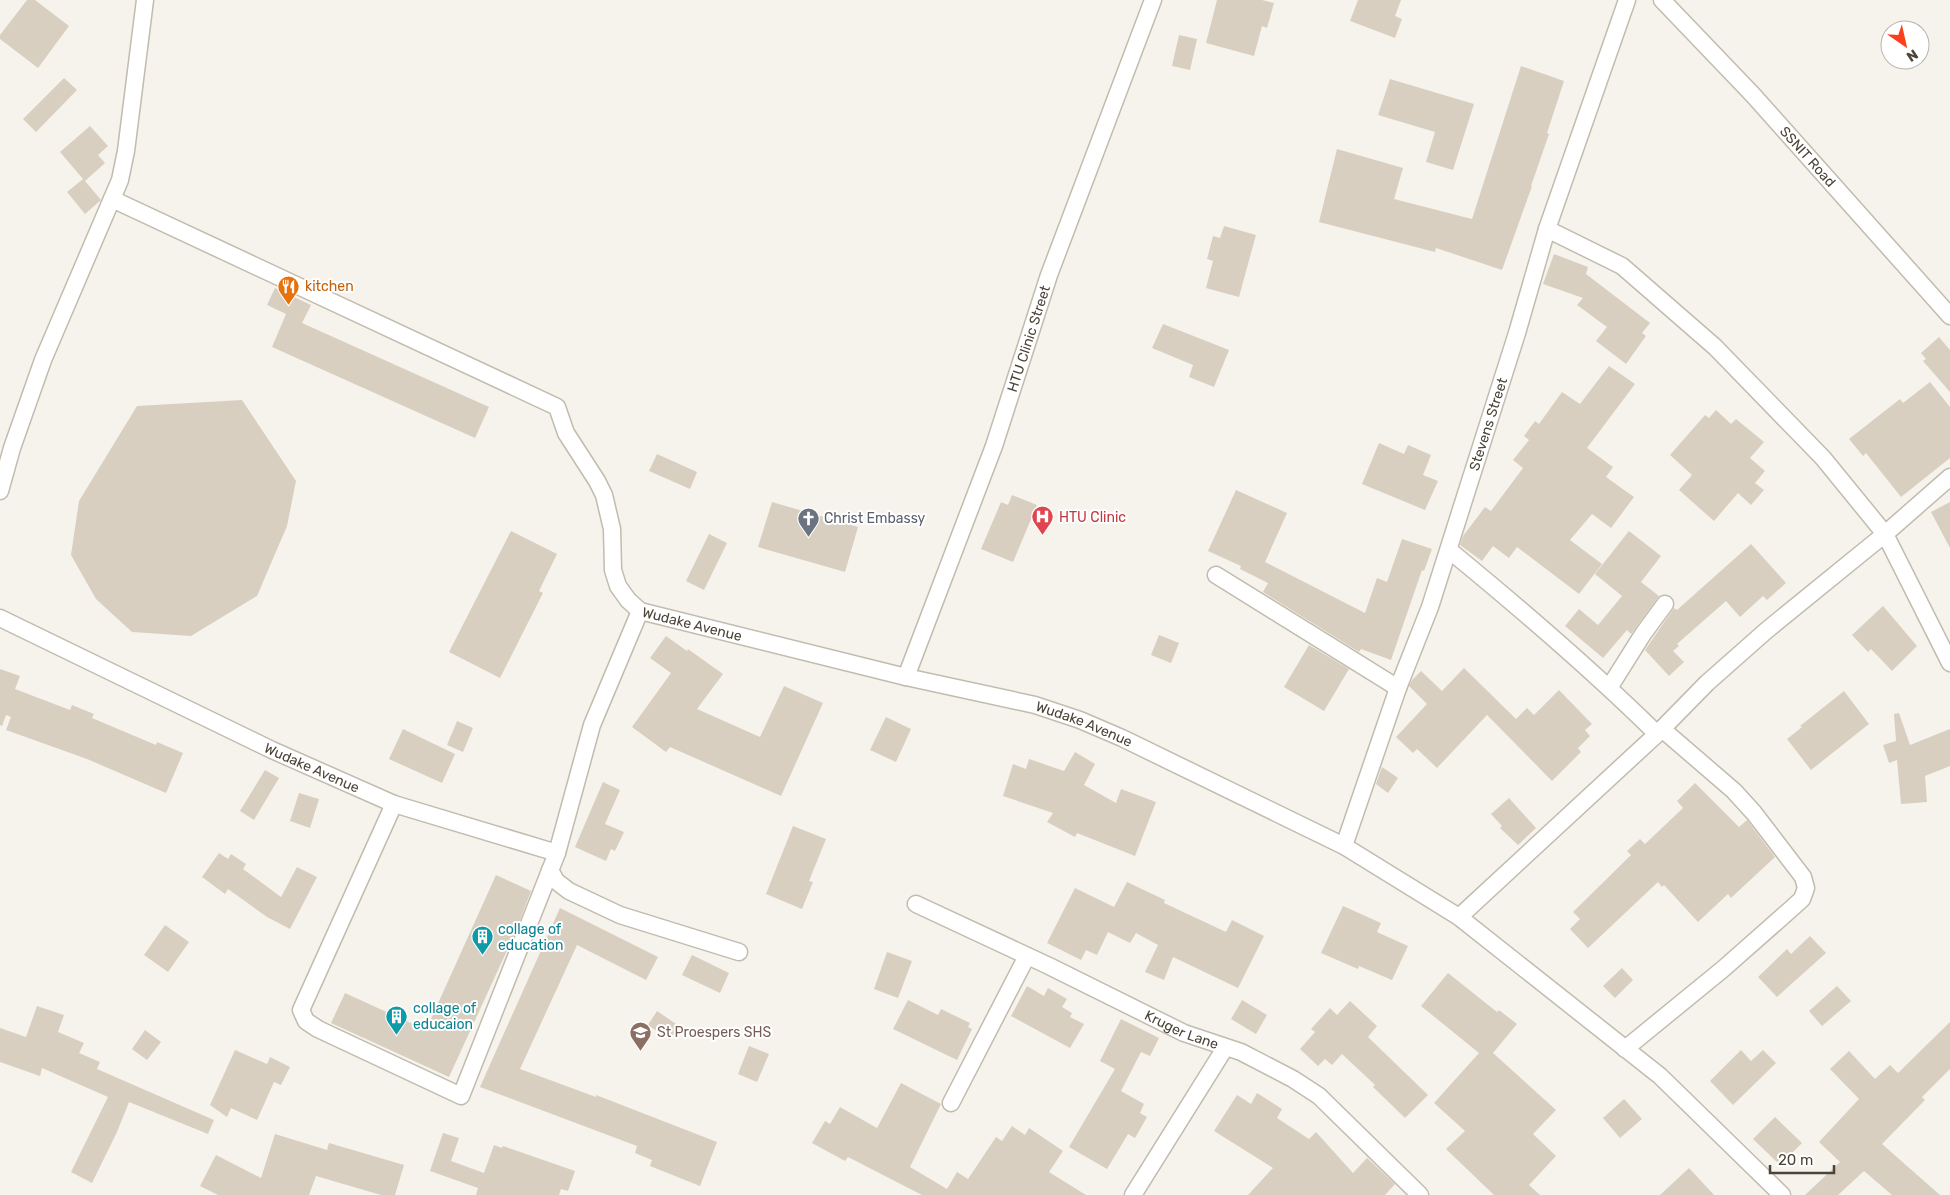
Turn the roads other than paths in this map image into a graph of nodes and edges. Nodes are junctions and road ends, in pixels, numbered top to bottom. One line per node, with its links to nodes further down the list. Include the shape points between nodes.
1 (145, 0): 5 (street, via 126,151)
2 (1153, 0): 17 (street, HTU Clinic Street, via 1049,275 994,446)
3 (1627, 0): 6 (street, Stevens Street)
4 (1662, 0): 7 (street, SSNIT Road, via 1753,95)
5 (112, 199): 9 (street, via 43,360); 14 (street, via 557,407 566,433 604,495 612,529 613,570 618,586)
6 (1546, 229): 10 (street, via 1622,266 1715,347 1823,458); 11 (street, Stevens Street)
7 (1950, 316)
8 (1950, 477): 10 (street)
9 (0, 491)
10 (1885, 534): 16 (street); 20 (street, via 1767,630 1707,683)
11 (1449, 550): 18 (street, Stevens Street); 19 (street)
12 (1216, 575): 18 (street)
13 (1665, 604): 19 (street)
14 (640, 611): 17 (street, Wudake Avenue); 23 (street, Wudake Avenue, via 592,725)
15 (0, 618): 21 (street, Wudake Avenue, via 272,750)
16 (1950, 663)
17 (906, 678): 22 (street, Wudake Avenue, via 1035,705 1080,720)
18 (1398, 688): 22 (street, Stevens Street)
19 (1609, 688): 20 (street)
20 (1660, 731): 26 (street); 30 (street, via 1734,791 1803,877 1806,888 1802,899 1791,909)
21 (394, 804): 23 (street, Wudake Avenue); 24 (street, via 301,1010 306,1021 318,1029 461,1096)
22 (1344, 846): 26 (street, Wudake Avenue)
23 (557, 852): 24 (street)
24 (550, 870): 27 (street, via 556,881 569,890 620,915)
25 (916, 904): 28 (street, Kruger Lane)
26 (1458, 917): 30 (street, Wudake Avenue)
27 (739, 952)
28 (1028, 956): 29 (street, Kruger Lane, via 1184,1033); 31 (street)
29 (1225, 1048): 32 (street); 33 (street, Kruger Lane, via 1241,1052 1319,1096)
30 (1625, 1049): 34 (street, Wudake Avenue, via 1660,1076)
31 (951, 1104)
32 (1132, 1195)
33 (1420, 1195)
34 (1782, 1195)

